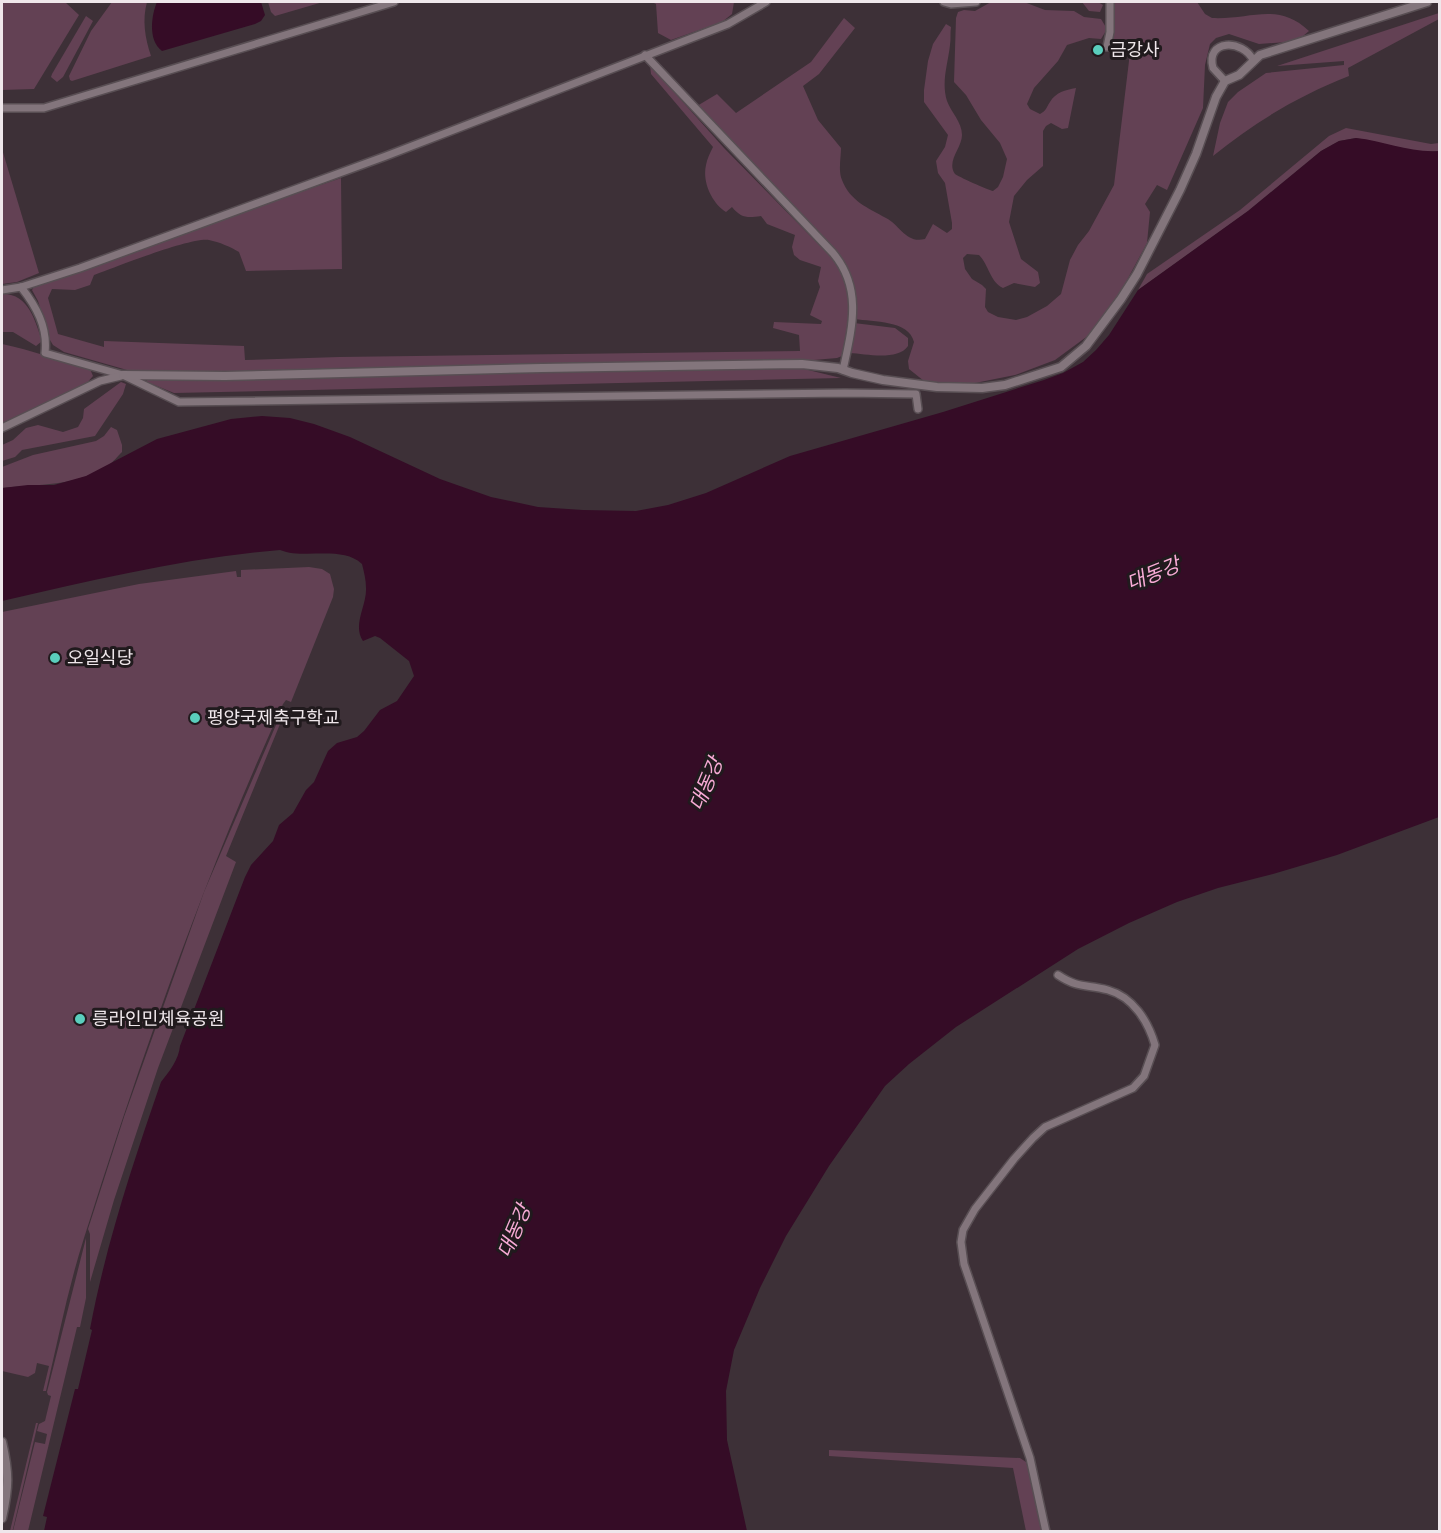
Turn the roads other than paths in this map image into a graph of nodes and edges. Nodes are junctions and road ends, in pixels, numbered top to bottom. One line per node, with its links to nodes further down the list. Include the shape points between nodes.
1 (394, 2): 11 (street, via 44,108)
2 (766, 2): 8 (street, via 728,24)
3 (944, 2): 4 (street)
4 (976, 2)
5 (1110, 2): 7 (street)
6 (1428, 2): 9 (street)
7 (1107, 46)
8 (645, 55): 12 (street, via 386,156); 14 (street, via 845,269 853,294)
9 (1253, 60): 10 (street, via 1239,75); 10 (street, via 1236,46 1228,44 1215,50 1211,62)
10 (1225, 81): 14 (street, via 1180,190 1137,274 1086,346 1071,360 1026,379 982,388 926,386)
11 (2, 108)
12 (21, 286): 13 (street); 15 (street, via 43,325 45,353)
13 (2, 290)
14 (843, 370): 15 (street, via 802,364)
15 (123, 375): 16 (street, via 179,402 845,393 916,394); 17 (street, via 100,381)
16 (918, 409)
17 (2, 428)
18 (1058, 975): 21 (street, via 1069,983 1107,990 1125,998 1144,1018 1155,1045 1144,1076 1133,1088 1063,1118 1033,1138 975,1209 963,1230 964,1264 1030,1458)
19 (2, 1442): 20 (street, via 8,1490)
20 (2, 1518)
21 (1046, 1532)

